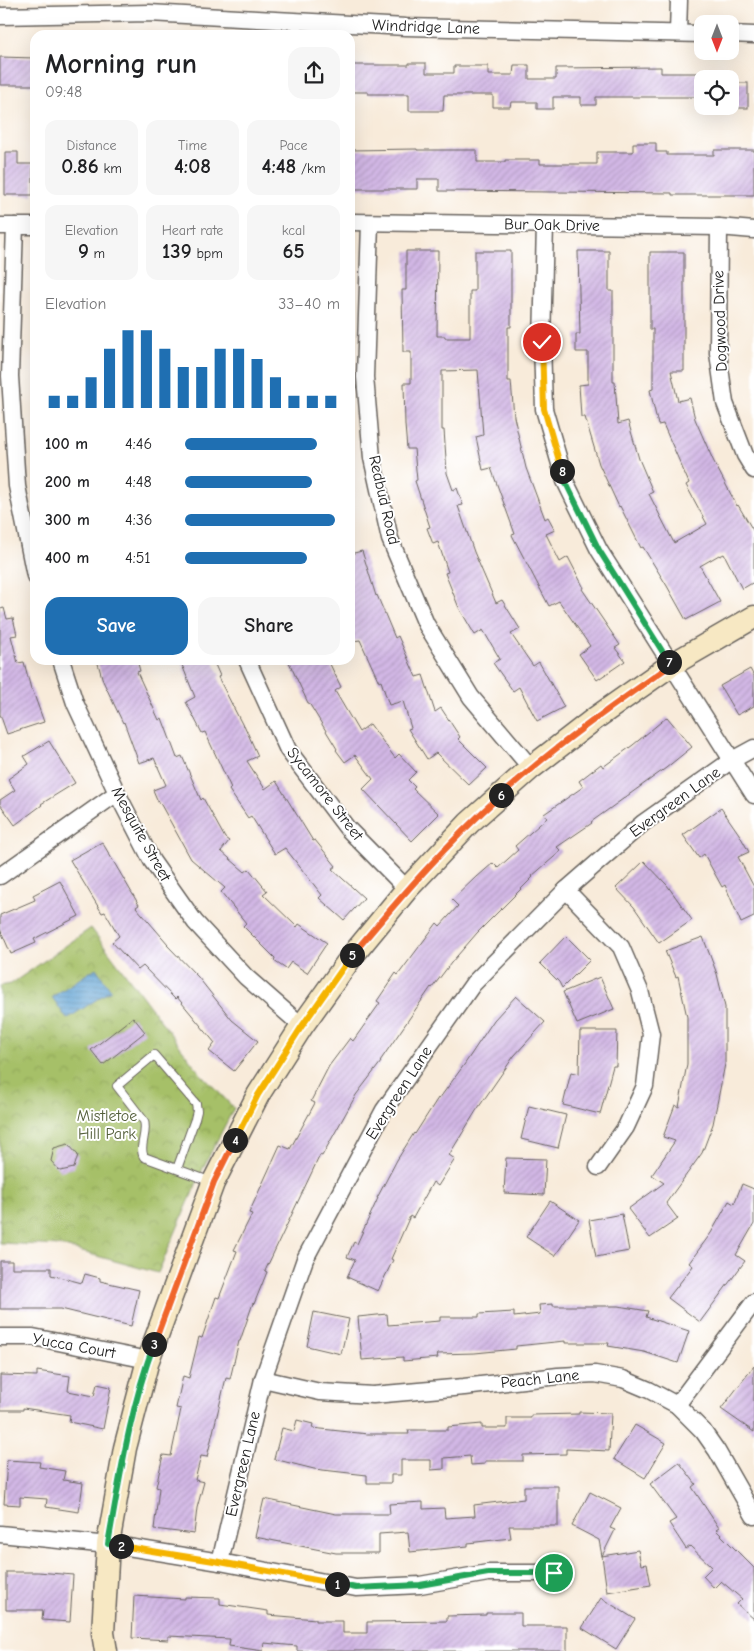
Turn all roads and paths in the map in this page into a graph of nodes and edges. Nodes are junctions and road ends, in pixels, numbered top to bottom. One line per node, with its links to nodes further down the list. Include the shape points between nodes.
1 (679, 0): 4 (street)
2 (150, 7): 3 (street, Windridge Lane); 4 (street, Windridge Lane, via 406,27)
3 (0, 16)
4 (678, 33): 5 (street, Windridge Lane)
5 (694, 34)
6 (739, 34): 7 (street)
7 (754, 35)
8 (355, 222): 9 (street, Bur Oak Drive)
9 (370, 223): 10 (street, Bur Oak Drive); 23 (street, Redbud Road, via 365,377 372,458 390,539 426,624 472,697)
10 (545, 225): 13 (street, Bur Oak Drive); 20 (street, via 544,409 565,481 599,550)
11 (7, 226): 12 (street); 16 (street, via 16,476)
12 (30, 226)
13 (719, 227): 14 (street, Bur Oak Drive); 15 (street, Dogwood Drive, via 719,362 725,403)
14 (754, 230)
15 (754, 470)
16 (30, 551)
17 (754, 618): 20 (street)
18 (63, 665): 24 (street, Mesquite Street, via 75,702)
19 (249, 665): 27 (street, Sycamore Street, via 288,750 347,828)
20 (671, 665): 22 (street); 23 (street)
21 (754, 748): 22 (street, Evergreen Lane)
22 (732, 760): 25 (street); 28 (street, Evergreen Lane, via 643,822)
23 (531, 768): 27 (street, via 469,823)
24 (117, 793): 26 (street); 29 (street, Mesquite Street, via 152,861 194,922 246,977)
25 (754, 795)
26 (0, 876)
27 (407, 889): 29 (street, via 352,956)
28 (566, 890): 30 (street, via 621,947 640,991 651,1034 646,1086 626,1127); 36 (street, Evergreen Lane, via 473,984 384,1110 305,1259)
29 (302, 1026): 32 (street, via 258,1095)
30 (598, 1167)
31 (177, 1169): 31 (lane, via 144,1157 144,1121 117,1086 154,1054 196,1104 195,1119); 32 (lane)
32 (214, 1182): 35 (street)
33 (754, 1302): 37 (street)
34 (0, 1337): 35 (street, Yucca Court, via 33,1337)
35 (148, 1360): 40 (street, via 125,1448)
36 (263, 1379): 37 (street, Peach Lane, via 320,1392 373,1395 595,1374 623,1379); 41 (street, Evergreen Lane)
37 (677, 1405): 38 (street, Peach Lane, via 718,1451)
38 (754, 1516)
39 (0, 1534): 40 (street)
40 (108, 1544): 41 (street); 43 (street)
41 (220, 1562): 42 (street, via 356,1588 420,1585 488,1573)
42 (554, 1573)
43 (105, 1642): 44 (street)
44 (88, 1651)

